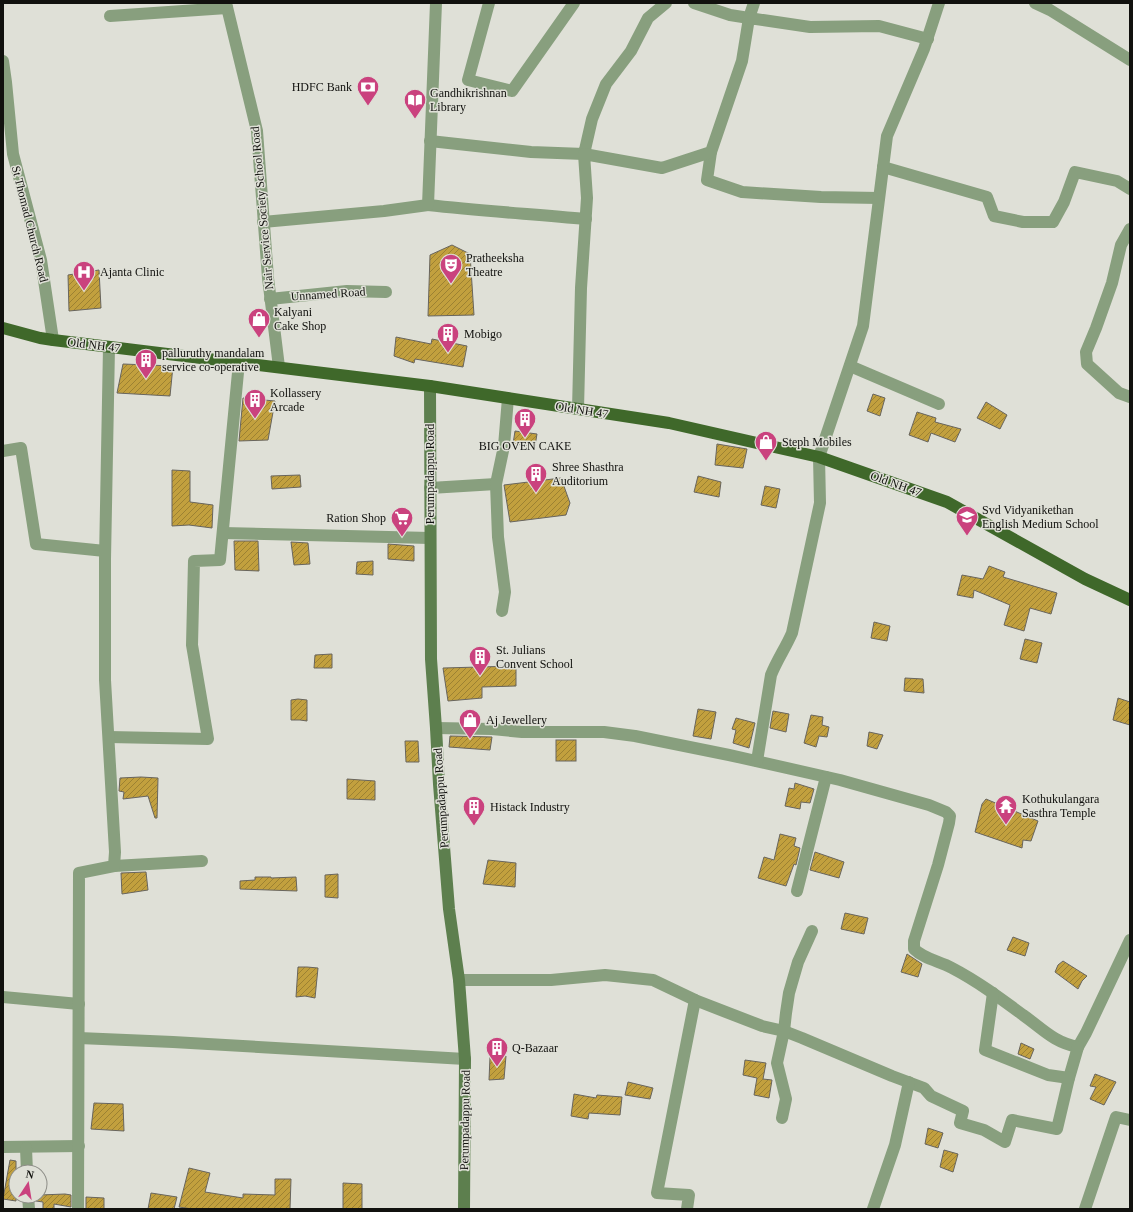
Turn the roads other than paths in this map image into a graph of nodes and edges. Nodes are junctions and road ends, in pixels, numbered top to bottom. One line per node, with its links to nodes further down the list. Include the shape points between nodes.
1 (436, 3): 15 (street)
2 (489, 3): 3 (street, via 468,80 512,91)
3 (574, 3)
4 (666, 3): 17 (street, via 648,18 631,51 606,84 592,119)
5 (694, 3): 11 (street, via 730,15)
6 (754, 3): 11 (street)
7 (939, 3): 12 (street)
8 (1035, 3): 13 (street)
9 (226, 5): 10 (street); 23 (street, Nair Service Society School Road, via 257,131)
10 (110, 16)
11 (749, 18): 12 (street, via 810,27 879,26); 16 (street, via 742,61)
12 (928, 38): 18 (street, via 887,136)
13 (1130, 60)
14 (3, 61): 28 (street, St Thomad Church Road, via 13,154 41,260)
15 (430, 141): 17 (street, via 531,152); 21 (street)
16 (711, 152): 17 (street, via 662,168); 20 (street, via 707,180 742,192)
17 (584, 154): 22 (street)
18 (883, 167): 19 (street, via 987,197 994,216 1023,222 1053,222 1064,202 1075,172 1117,181); 20 (street)
19 (1130, 189)
20 (879, 198): 31 (street, via 863,326)
21 (428, 205): 22 (street); 23 (street)
22 (586, 219): 37 (street, via 581,288)
23 (263, 222): 26 (street, Nair Service Society School Road)
24 (1130, 229): 34 (street, via 1121,245 1112,283 1086,352 1088,364 1120,393)
25 (386, 292): 26 (street, Unnamed Road, via 347,291)
26 (270, 299): 32 (street, Nair Service Society School Road)
27 (3, 328): 28 (main road, Old NH 47)
28 (53, 340): 29 (main road, Old NH 47)
29 (109, 347): 30 (main road, Old NH 47); 44 (street)
30 (239, 362): 32 (main road, Old NH 47); 42 (street)
31 (850, 366): 36 (street); 39 (street)
32 (279, 367): 33 (main road, Old NH 47)
33 (430, 386): 35 (main road, Old NH 47); 41 (main road, Perumpadappu Road)
34 (1130, 397)
35 (508, 398): 37 (main road, Old NH 47); 40 (street, via 504,446)
36 (939, 404)
37 (578, 410): 39 (main road, Old NH 47, via 668,423)
38 (3, 451): 44 (street, via 21,448 36,544)
39 (819, 457): 45 (main road, Old NH 47, via 948,502 1085,579); 49 (street, via 820,503 792,633 771,674)
40 (496, 484): 41 (street); 46 (street, via 498,537 505,592)
41 (430, 488): 43 (main road, Perumpadappu Road)
42 (223, 533): 43 (street); 48 (street, via 220,560 194,560 192,646 208,739)
43 (430, 538): 47 (main road, Perumpadappu Road, via 431,659)
44 (105, 551): 48 (street, via 105,680)
45 (1130, 600)
46 (502, 611)
47 (436, 728): 49 (street, via 604,732); 56 (main road, Perumpadappu Road, via 438,784 449,909)
48 (109, 737): 52 (street)
49 (757, 761): 50 (street)
50 (826, 777): 53 (street); 57 (street, via 929,805 950,816 938,865 914,940 914,949 920,955 951,967)
51 (202, 860): 52 (street)
52 (114, 866): 60 (street, via 79,873)
53 (797, 891)
54 (812, 931): 61 (street, via 798,962 789,993)
55 (1130, 940): 63 (street)
56 (459, 980): 59 (street, via 551,980 605,975 653,980); 64 (main road, Perumpadappu Road)
57 (993, 993): 63 (street, via 1054,1039); 65 (street, via 985,1050 1048,1075)
58 (3, 997): 60 (street)
59 (695, 1000): 61 (street); 75 (street, via 657,1193 690,1195)
60 (79, 1004): 62 (street)
61 (784, 1032): 66 (street); 67 (street, via 778,1063 786,1098)
62 (79, 1038): 64 (street); 69 (street)
63 (1078, 1046): 65 (street)
64 (466, 1059): 74 (main road, Perumpadappu Road)
65 (1069, 1078): 66 (street, via 1057,1129 1012,1120 1005,1142 984,1130 960,1123 963,1112 931,1096 924,1088)
66 (909, 1082): 76 (street, via 895,1144)
67 (782, 1118)
68 (1130, 1120): 77 (street, via 1116,1117)
69 (79, 1146): 71 (street); 73 (street)
70 (3, 1147): 71 (street)
71 (26, 1148): 72 (street)
72 (27, 1164)
73 (78, 1209)
74 (464, 1209)
75 (687, 1209)
76 (873, 1209)
77 (1085, 1209)

